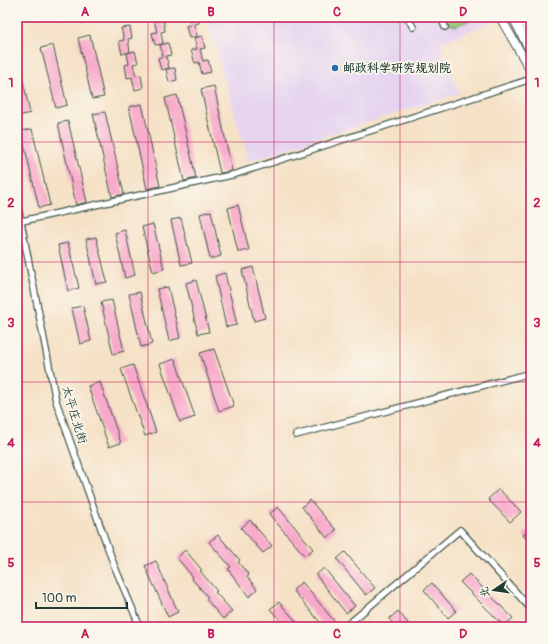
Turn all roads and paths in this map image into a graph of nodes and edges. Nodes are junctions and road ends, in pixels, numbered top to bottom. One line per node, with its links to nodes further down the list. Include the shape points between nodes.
1 (408, 17): 6 (street)
2 (441, 17): 7 (street)
3 (500, 17): 10 (street)
4 (513, 17): 9 (street)
5 (522, 17): 8 (street)
6 (413, 27)
7 (445, 27)
8 (531, 35)
9 (531, 53)
10 (531, 71)
11 (531, 79): 13 (street, via 236,174)
12 (17, 202): 13 (street, 太平庄北街)
13 (22, 221): 17 (street, 太平庄北街, via 56,401 114,565)
14 (531, 373): 15 (street)
15 (296, 435)
16 (531, 609): 18 (street, via 460,530)
17 (140, 627)
18 (345, 627)

